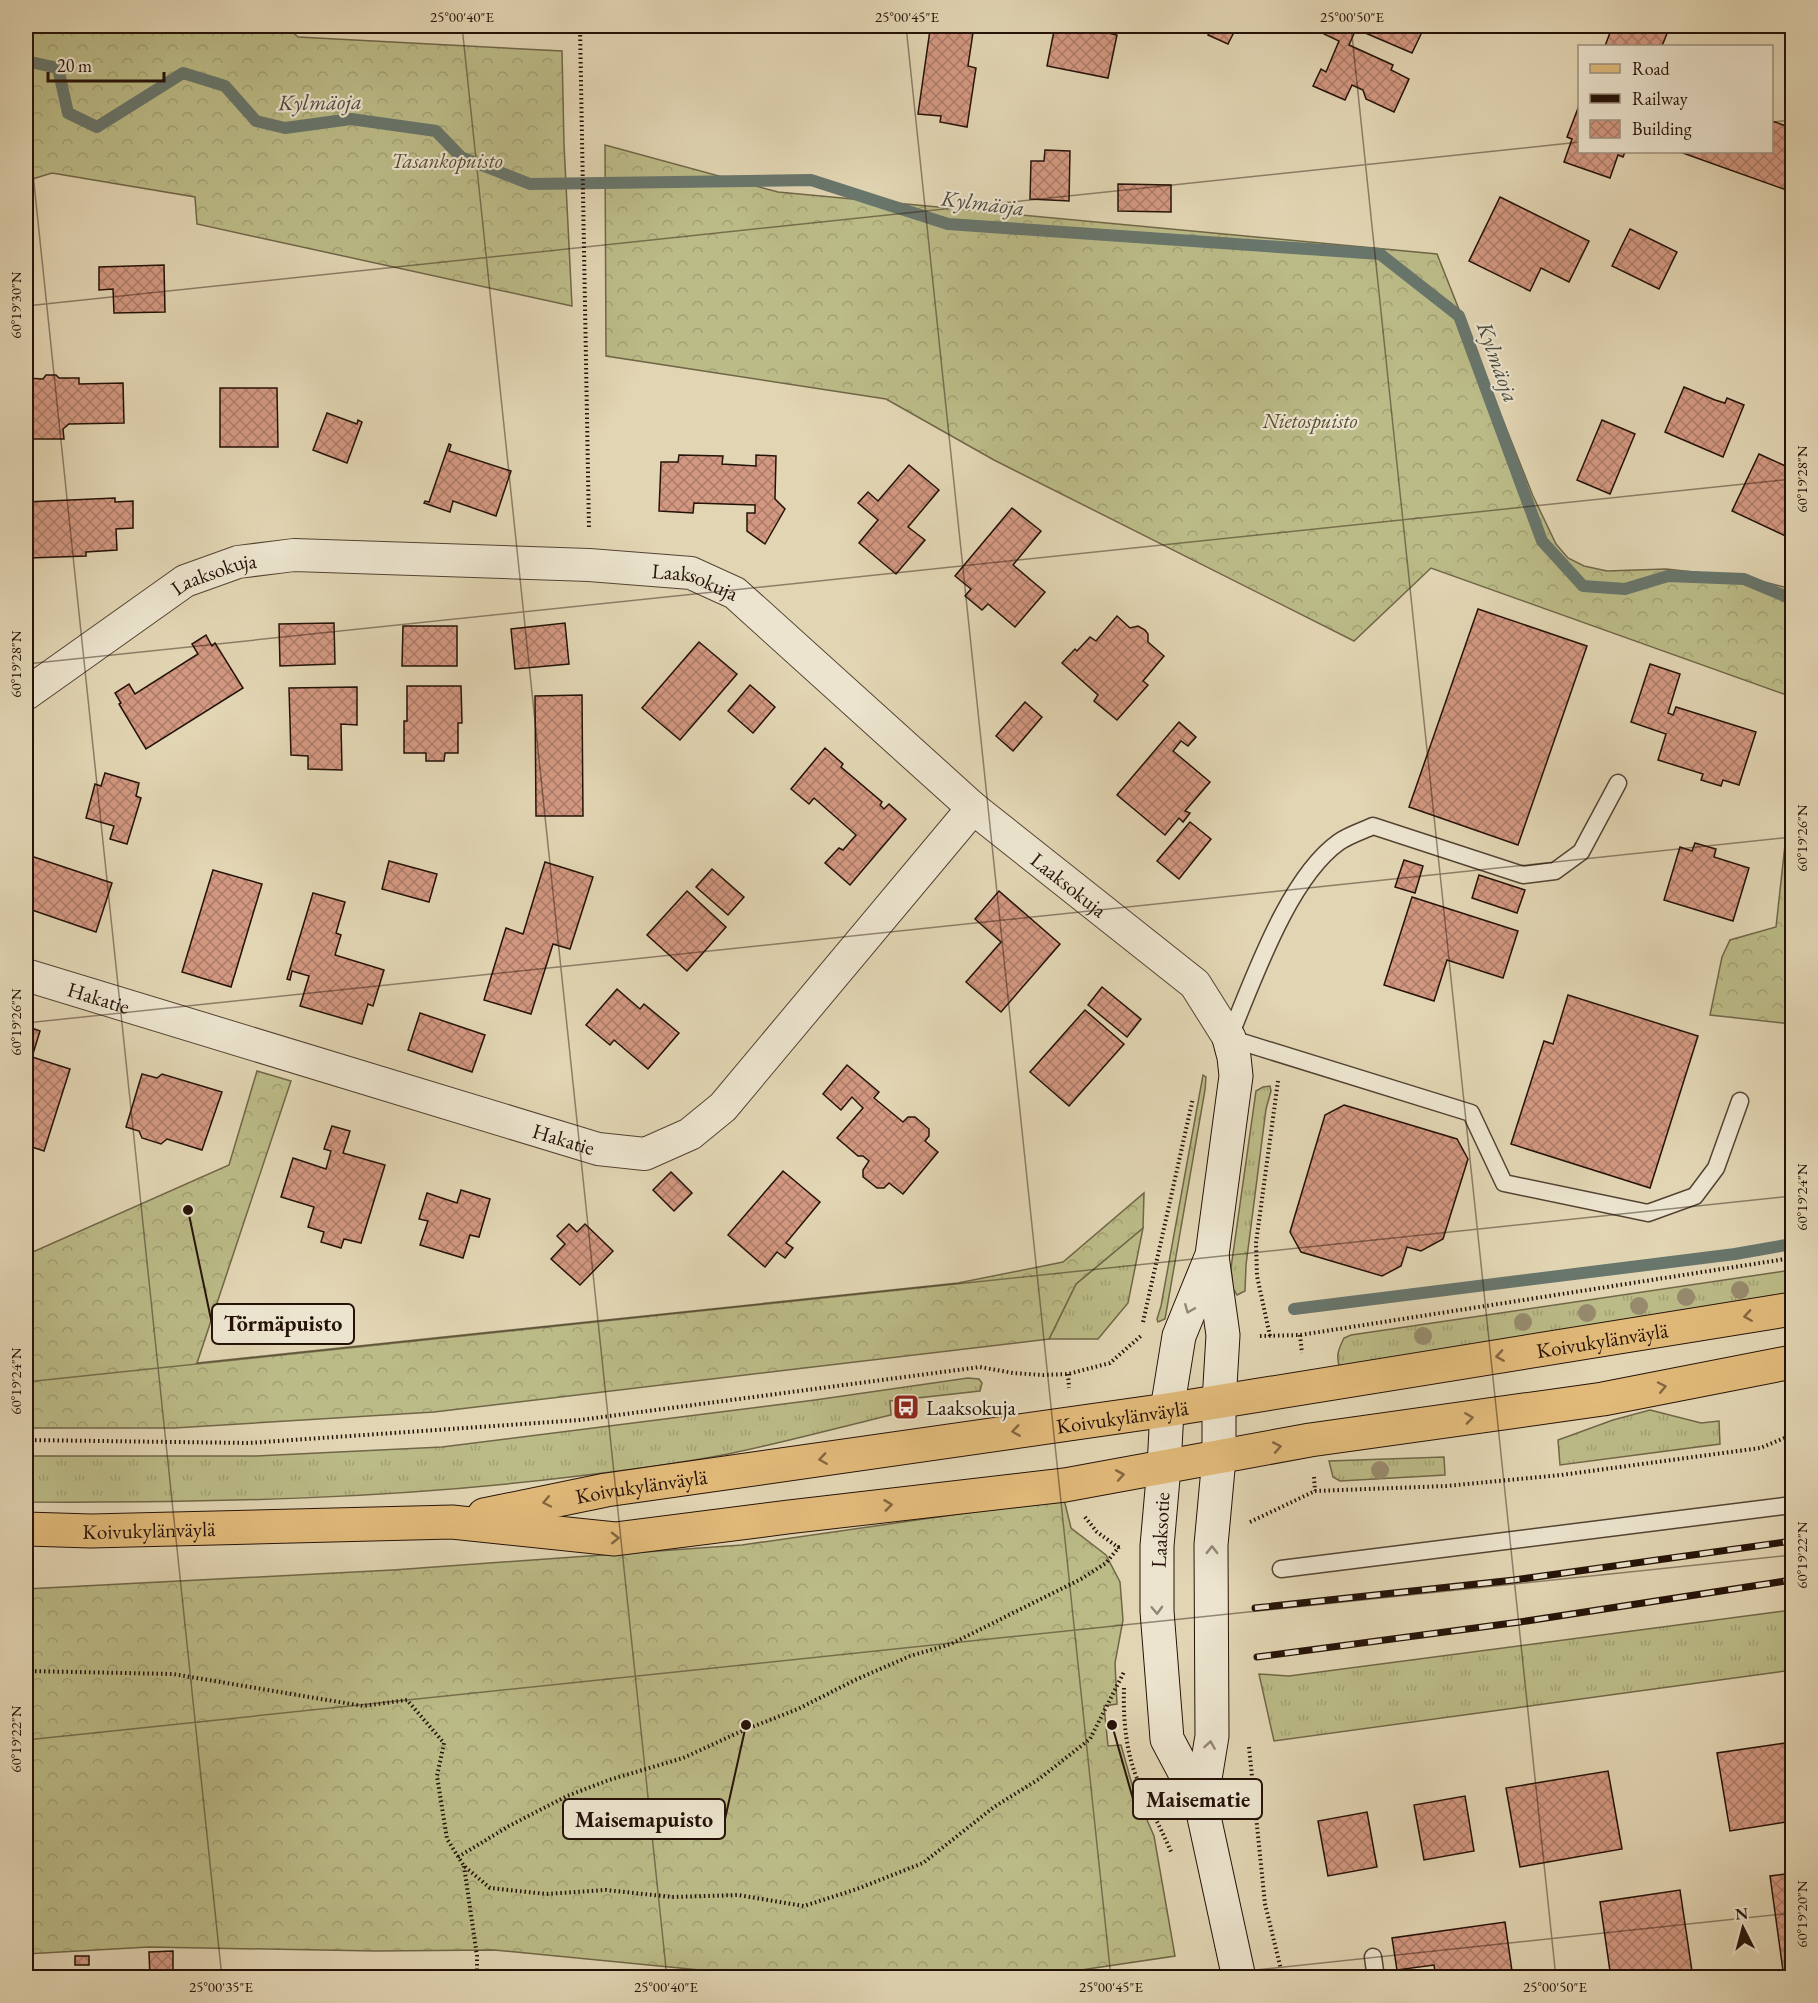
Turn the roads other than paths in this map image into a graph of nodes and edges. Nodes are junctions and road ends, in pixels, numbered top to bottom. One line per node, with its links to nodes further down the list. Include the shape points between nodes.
1 (26, 694): 3 (street, Laaksokuja, via 185,581 238,562 294,555 589,565 691,573 735,593)
2 (1618, 783): 5 (lane, via 1581,852 1556,871 1522,875 1373,826 1339,842 1313,866 1276,926)
3 (973, 808): 4 (street, Hakatie, via 723,1107 690,1134 645,1154 598,1149); 5 (street, Laaksokuja, via 1195,984)
4 (26, 975)
5 (1229, 1038): 6 (lane, via 1471,1113 1504,1183 1648,1213 1695,1196 1716,1168); 7 (main road, Laaksotie, via 1236,1076)
6 (1740, 1101)
7 (1212, 1255): 10 (main road, Laaksotie, via 1223,1335); 11 (main road, Laaksotie, one-way to 11, via 1179,1336)
8 (1792, 1309): 10 (main road, Koivukylänväylä, one-way to 10)
9 (1792, 1362): 12 (main road, Koivukylänväylä, one-way to 9, via 1310,1440 1603,1399)
10 (1219, 1402): 11 (main road, Koivukylänväylä); 12 (main road, Laaksotie)
11 (1167, 1410): 13 (main road, Laaksotie); 15 (main road, Koivukylänväylä, one-way to 15, via 606,1490)
12 (1219, 1458): 13 (main road, Koivukylänväylä); 18 (main road, Laaksotie, one-way to 12, via 1212,1736 1211,1545)
13 (1164, 1467): 15 (main road, Koivukylänväylä, one-way to 13, via 615,1539 1065,1485); 18 (main road, Laaksotie, one-way to 18, via 1157,1546 1157,1611 1167,1739)
14 (1792, 1505): 17 (lane)
15 (452, 1522): 16 (main road, Koivukylänväylä, via 91,1531)
16 (26, 1528)
17 (1281, 1569)
18 (1201, 1803): 20 (main road, Laaksotie)
19 (1373, 1957): 21 (lane)
20 (1239, 1977)
21 (1376, 1977)

